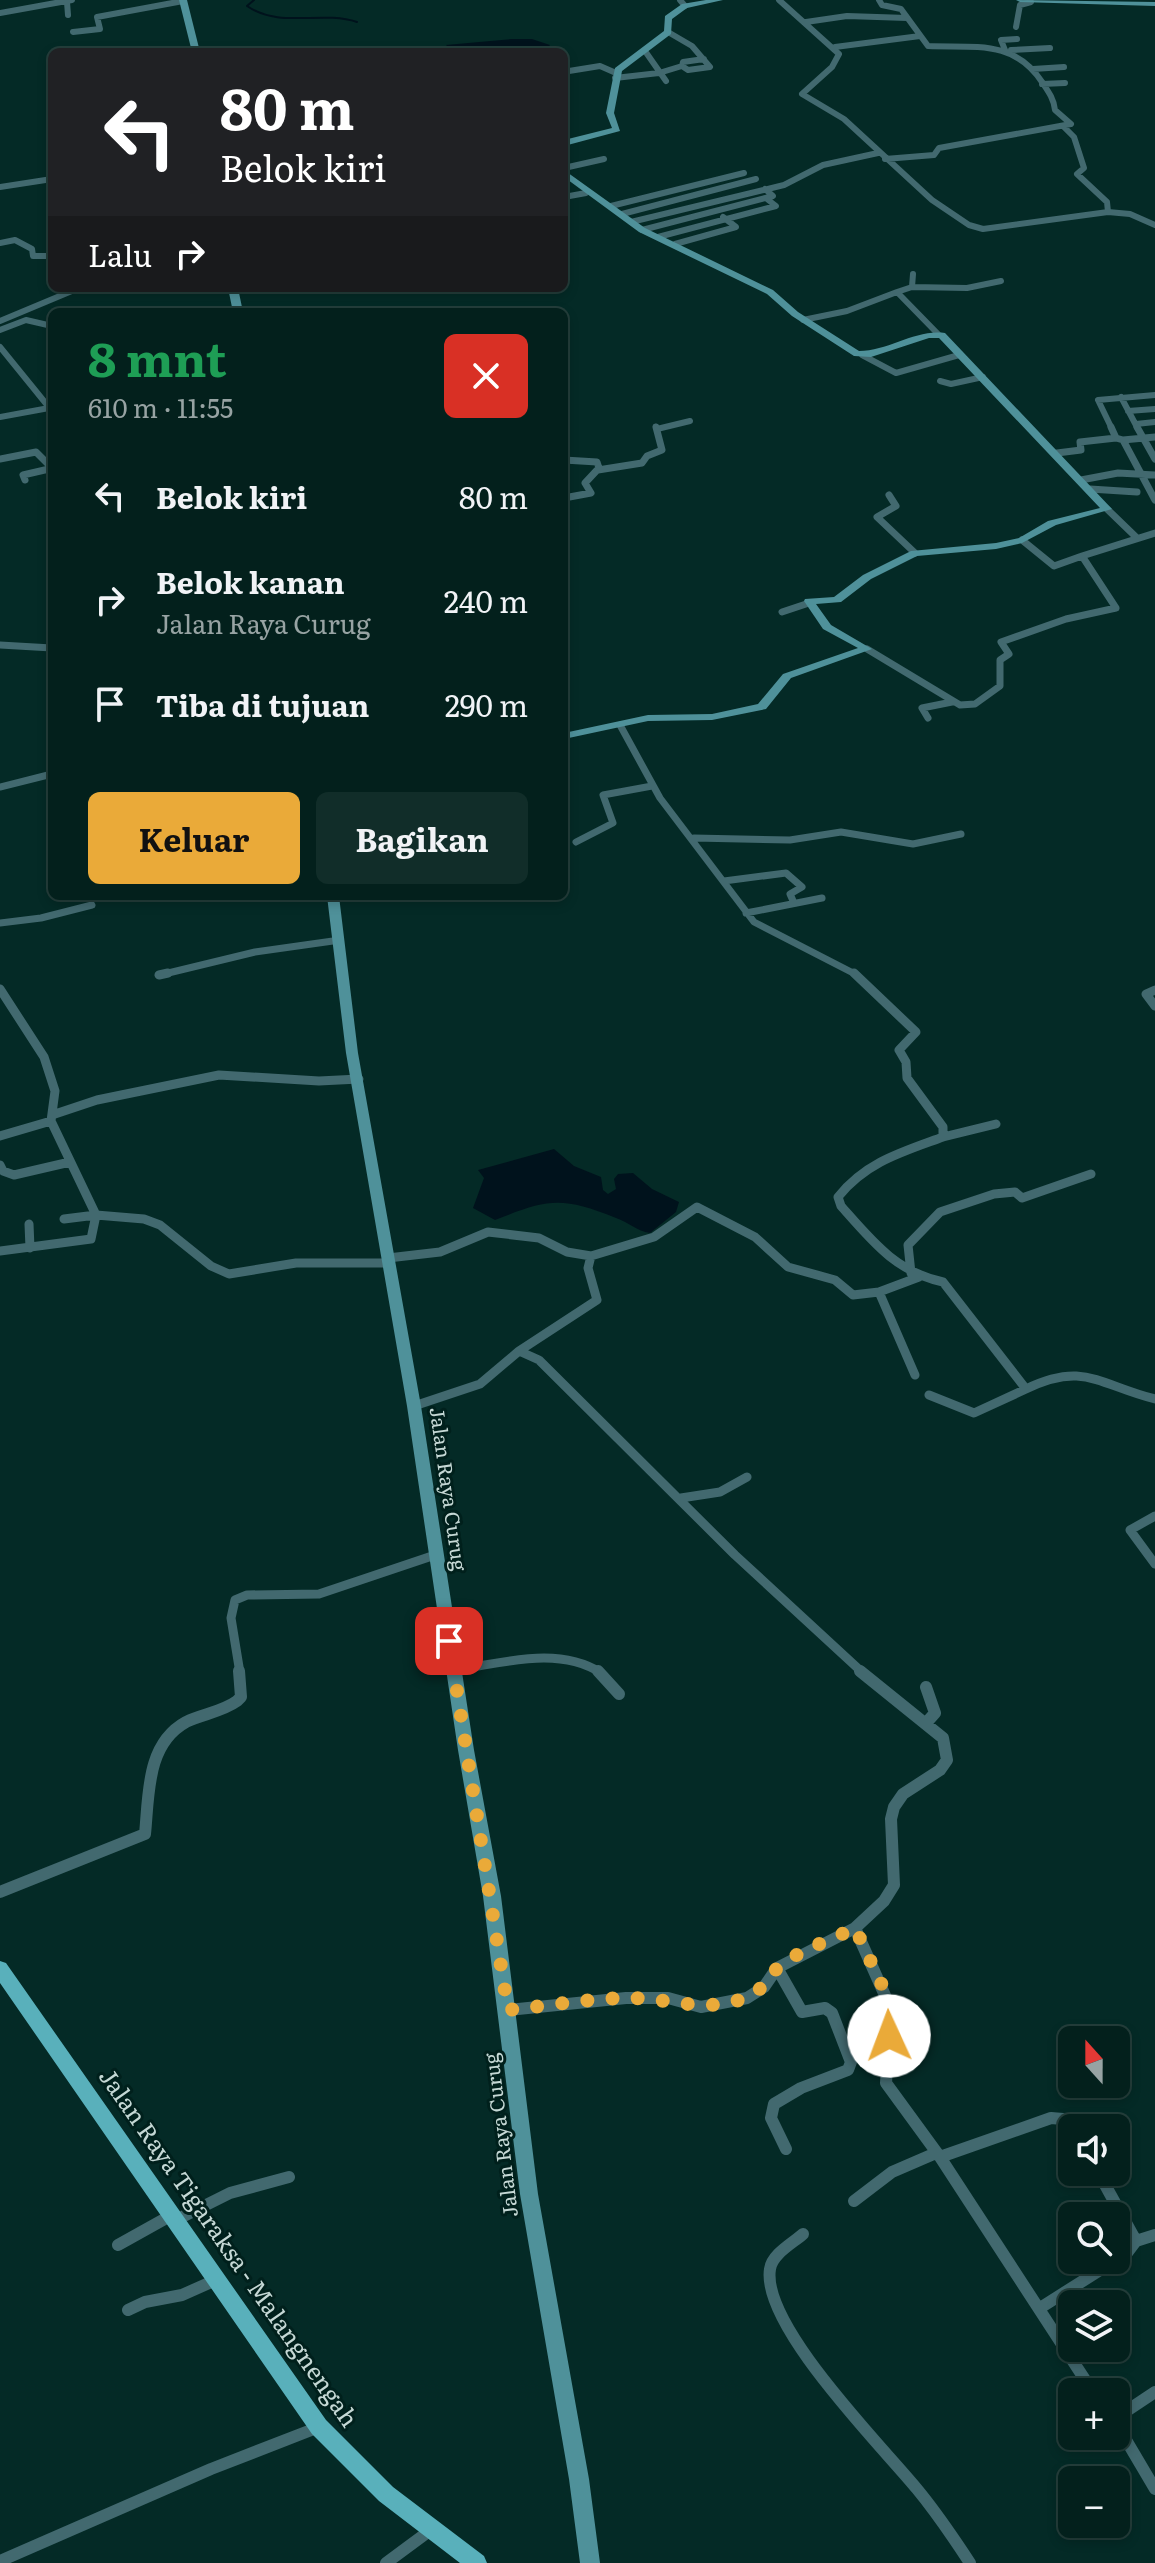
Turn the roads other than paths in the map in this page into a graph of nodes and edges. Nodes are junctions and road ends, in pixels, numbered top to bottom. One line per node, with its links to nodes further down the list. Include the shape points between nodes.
1 (183, 0): 14 (street); 25 (street)
2 (719, 0): 11 (street)
3 (779, 0): 18 (street)
4 (879, 0): 17 (street, via 900,8)
5 (16, 1): 13 (street)
6 (70, 1): 13 (street); 16 (street)
7 (1132, 1): 9 (street); 12 (street)
8 (1020, 2): 9 (street); 19 (street)
9 (1031, 2)
10 (117, 3): 14 (street)
11 (683, 3): 21 (street, via 667,20)
12 (1155, 4)
13 (21, 8): 15 (street)
14 (116, 12): 20 (street, via 97,18 100,29)
15 (0, 13)
16 (68, 15)
17 (907, 18): 18 (street, via 847,16); 22 (street)
18 (806, 22): 24 (street)
19 (1016, 27)
20 (73, 32)
21 (668, 32): 28 (street); 32 (street, via 704,59)
22 (920, 36): 24 (street); 27 (street, via 929,46)
23 (1017, 39): 27 (street, via 1001,40)
24 (835, 47): 39 (street, via 836,63 801,93 843,118)
25 (195, 48)
26 (1050, 48): 27 (street)
27 (1006, 50): 30 (street)
28 (645, 51): 32 (street); 33 (street)
29 (1064, 67): 30 (street)
30 (1033, 69): 36 (street)
31 (569, 71): 33 (street, via 600,66)
32 (659, 73): 33 (street); 34 (street)
33 (616, 76): 38 (street, via 610,113 618,128)
34 (666, 81)
35 (1065, 83): 36 (street)
36 (1042, 84): 37 (street, via 1055,110 1071,124)
37 (1064, 127): 41 (street, via 939,148 934,155); 57 (street, via 1074,137 1084,168 1077,173 1107,202)
38 (568, 142)
39 (878, 153): 41 (street); 49 (street, via 823,165 790,183)
40 (604, 159): 42 (street)
41 (885, 159): 57 (street, via 961,222 976,228)
42 (568, 170)
43 (744, 173): 48 (street)
44 (568, 175): 50 (street)
45 (754, 177): 51 (street)
46 (48, 180): 47 (street)
47 (0, 187)
48 (686, 188): 51 (street); 55 (street)
49 (765, 189): 53 (street, via 773,196); 54 (street)
50 (586, 193): 52 (street); 55 (street)
51 (696, 195): 54 (street); 58 (street)
52 (568, 196)
53 (767, 199): 56 (street); 59 (street, via 776,206)
54 (706, 203): 56 (street); 60 (street)
55 (611, 206): 58 (street)
56 (717, 211): 59 (street); 62 (street)
57 (1108, 212): 61 (street, via 1135,215)
58 (622, 214): 60 (street)
59 (727, 219): 63 (street); 65 (street, via 736,227)
60 (631, 222): 62 (street)
61 (1155, 225)
62 (642, 230): 63 (street)
63 (658, 237): 65 (street)
64 (0, 243): 66 (street, via 16,240 32,249 33,256)
65 (675, 244): 74 (street, via 766,290)
66 (48, 256)
67 (913, 274): 69 (street)
68 (1001, 281): 69 (street, via 967,288)
69 (912, 287): 71 (street)
70 (69, 292): 72 (street)
71 (897, 292): 74 (street); 78 (street)
72 (18, 312): 73 (street); 75 (street)
73 (26, 320): 76 (street); 77 (street)
74 (803, 320): 80 (street)
75 (0, 321)
76 (48, 325)
77 (0, 330)
78 (938, 334): 80 (street); 81 (street)
79 (0, 347): 86 (street)
80 (862, 355): 81 (street, via 897,373)
81 (959, 355): 82 (street)
82 (983, 377): 83 (street, via 955,384); 97 (street)
83 (940, 381)
84 (1155, 395): 85 (street)
85 (1121, 397): 89 (street); 96 (street, via 1098,400)
86 (48, 405)
87 (48, 409): 90 (street)
88 (1155, 409): 89 (street)
89 (1128, 411): 93 (street)
90 (0, 417)
91 (690, 421): 103 (street, via 656,426 662,450 642,463)
92 (1155, 422): 93 (street)
93 (1136, 424): 95 (street)
94 (1155, 437): 95 (street)
95 (1144, 438): 96 (street); 98 (street)
96 (1119, 439): 97 (street, via 1080,442 1082,450); 105 (street)
97 (1057, 453): 107 (street)
98 (1154, 454)
99 (0, 459): 101 (street, via 36,452)
100 (568, 460): 103 (street, via 597,462)
101 (48, 466)
102 (48, 469): 106 (street, via 23,475)
103 (598, 470): 111 (street, via 585,483 591,493)
104 (1155, 475): 105 (street)
105 (1141, 476): 107 (street, via 1118,473); 112 (street)
106 (25, 480)
107 (1081, 480): 108 (street)
108 (1090, 489): 109 (street); 113 (street)
109 (1137, 492)
110 (889, 495): 117 (street, via 896,506 877,517)
111 (568, 497)
112 (1155, 500)
113 (1107, 509): 115 (street); 116 (street, via 1052,523)
114 (1155, 533): 115 (street)
115 (1136, 537): 118 (street)
116 (1022, 540): 117 (street, via 976,550); 118 (street, via 1054,566)
117 (915, 553): 119 (street, via 867,577 840,598)
118 (1082, 556): 124 (street, via 1116,608 1001,642 1009,654 1000,660 997,691 970,706)
119 (809, 603): 120 (street); 123 (street, via 827,627)
120 (782, 612)
121 (0, 645): 122 (street)
122 (48, 648)
123 (867, 649): 124 (street); 126 (street, via 787,676 762,707)
124 (952, 702): 125 (street, via 922,708)
125 (928, 718)
126 (620, 725): 127 (street); 129 (street)
127 (568, 735)
128 (48, 775): 130 (street)
129 (652, 786): 132 (street); 133 (street, via 603,795 613,823)
130 (0, 787)
131 (961, 834): 132 (street, via 913,844 841,832 790,840)
132 (694, 838): 134 (street)
133 (576, 842)
134 (724, 881): 137 (street, via 786,873 802,887 790,894); 139 (street)
135 (822, 898): 137 (street)
136 (334, 900): 141 (street, Jalan Raya Curug)
137 (794, 903): 139 (street)
138 (92, 905): 140 (street)
139 (746, 913): 150 (street, via 775,934 855,973 916,1032 899,1050 907,1078 943,1127)
140 (0, 923)
141 (340, 940): 142 (street, via 255,952); 146 (street, Jalan Raya Curug)
142 (159, 975)
143 (0, 989): 147 (street, via 44,1057 55,1091)
144 (1155, 990): 145 (street, via 1146,994)
145 (1155, 1006)
146 (359, 1079): 147 (street, via 219,1075 97,1100); 160 (street, Jalan Raya Curug)
147 (53, 1118): 149 (street); 151 (street)
148 (996, 1124): 150 (street)
149 (0, 1136)
150 (943, 1137): 161 (street, via 873,1163 838,1197 886,1257)
151 (70, 1162): 152 (street, via 14,1175); 154 (street)
152 (0, 1165)
153 (1091, 1174): 161 (street, via 1022,1198 1015,1192 994,1194 940,1212 908,1245)
154 (96, 1215): 155 (street); 157 (street, via 88,1241); 160 (street, via 160,1225 229,1274 296,1263)
155 (64, 1219)
156 (29, 1224): 157 (street)
157 (30, 1248): 158 (street)
158 (0, 1251)
159 (591, 1256): 160 (street, via 567,1252 539,1238 488,1232 440,1252); 162 (street, via 654,1237 697,1207 755,1237 788,1267 835,1280 853,1295); 163 (street, via 588,1268 597,1300)
160 (388, 1260): 168 (street, Jalan Raya Curug)
161 (915, 1275): 162 (street); 165 (street, via 945,1284)
162 (879, 1292): 164 (street)
163 (519, 1351): 168 (street, via 485,1382); 170 (street, via 564,1381)
164 (915, 1375)
165 (1026, 1389): 166 (street, via 974,1413); 167 (street, via 1081,1372)
166 (929, 1395)
167 (1155, 1399)
168 (414, 1406): 172 (street, Jalan Raya Curug)
169 (747, 1477): 170 (street, via 720,1492)
170 (681, 1498): 177 (street, via 862,1672)
171 (1155, 1516): 173 (street, via 1130,1530)
172 (435, 1555): 174 (street, Jalan Raya Curug); 178 (street, via 319,1594 247,1595 235,1600 230,1611 243,1681 241,1697 230,1707 179,1725 158,1745 145,1834)
173 (1155, 1564)
174 (453, 1670): 176 (street, via 572,1658 601,1670); 182 (street, Jalan Raya Curug)
175 (926, 1687): 177 (street, via 935,1713)
176 (619, 1694)
177 (927, 1722): 179 (street, via 943,1738 947,1760 894,1807 894,1885)
178 (0, 1892)
179 (855, 1928): 180 (street); 185 (street, via 889,2000 886,2083)
180 (777, 1968): 182 (street, via 764,1987 747,1998 710,2007 668,1998 626,1998); 184 (street, via 802,2012 825,2008 832,2013 851,2062 848,2070 774,2104 771,2118)
181 (0, 1969): 189 (main road, Jalan Raya Tigaraksa - Malangnengah)
182 (508, 2010): 207 (street, Jalan Raya Curug, via 529,2194)
183 (1058, 2119): 185 (street)
184 (786, 2149)
185 (938, 2155): 188 (street, via 892,2172); 195 (street)
186 (289, 2177): 189 (street, via 227,2192)
187 (1106, 2186): 192 (street)
188 (854, 2201)
189 (172, 2219): 193 (street); 194 (main road, Jalan Raya Tigaraksa - Malangnengah)
190 (803, 2234): 208 (street, via 774,2259 770,2278 794,2336 812,2366 917,2489)
191 (1155, 2235): 192 (street)
192 (1136, 2241): 195 (street, via 1127,2253)
193 (118, 2245)
194 (218, 2279): 196 (street); 200 (main road, Jalan Raya Tigaraksa - Malangnengah)
195 (1040, 2308): 197 (street)
196 (128, 2310)
197 (1084, 2378)
198 (1155, 2392): 199 (street)
199 (1130, 2411)
200 (319, 2427): 203 (main road, Jalan Raya Tigaraksa - Malangnengah, via 386,2494); 204 (street)
201 (1130, 2445): 202 (street)
202 (1155, 2489)
203 (432, 2529): 205 (street); 206 (main road, Jalan Raya Tigaraksa - Malangnengah)
204 (0, 2561)
205 (386, 2563)
206 (477, 2563)
207 (590, 2563)
208 (970, 2563)

